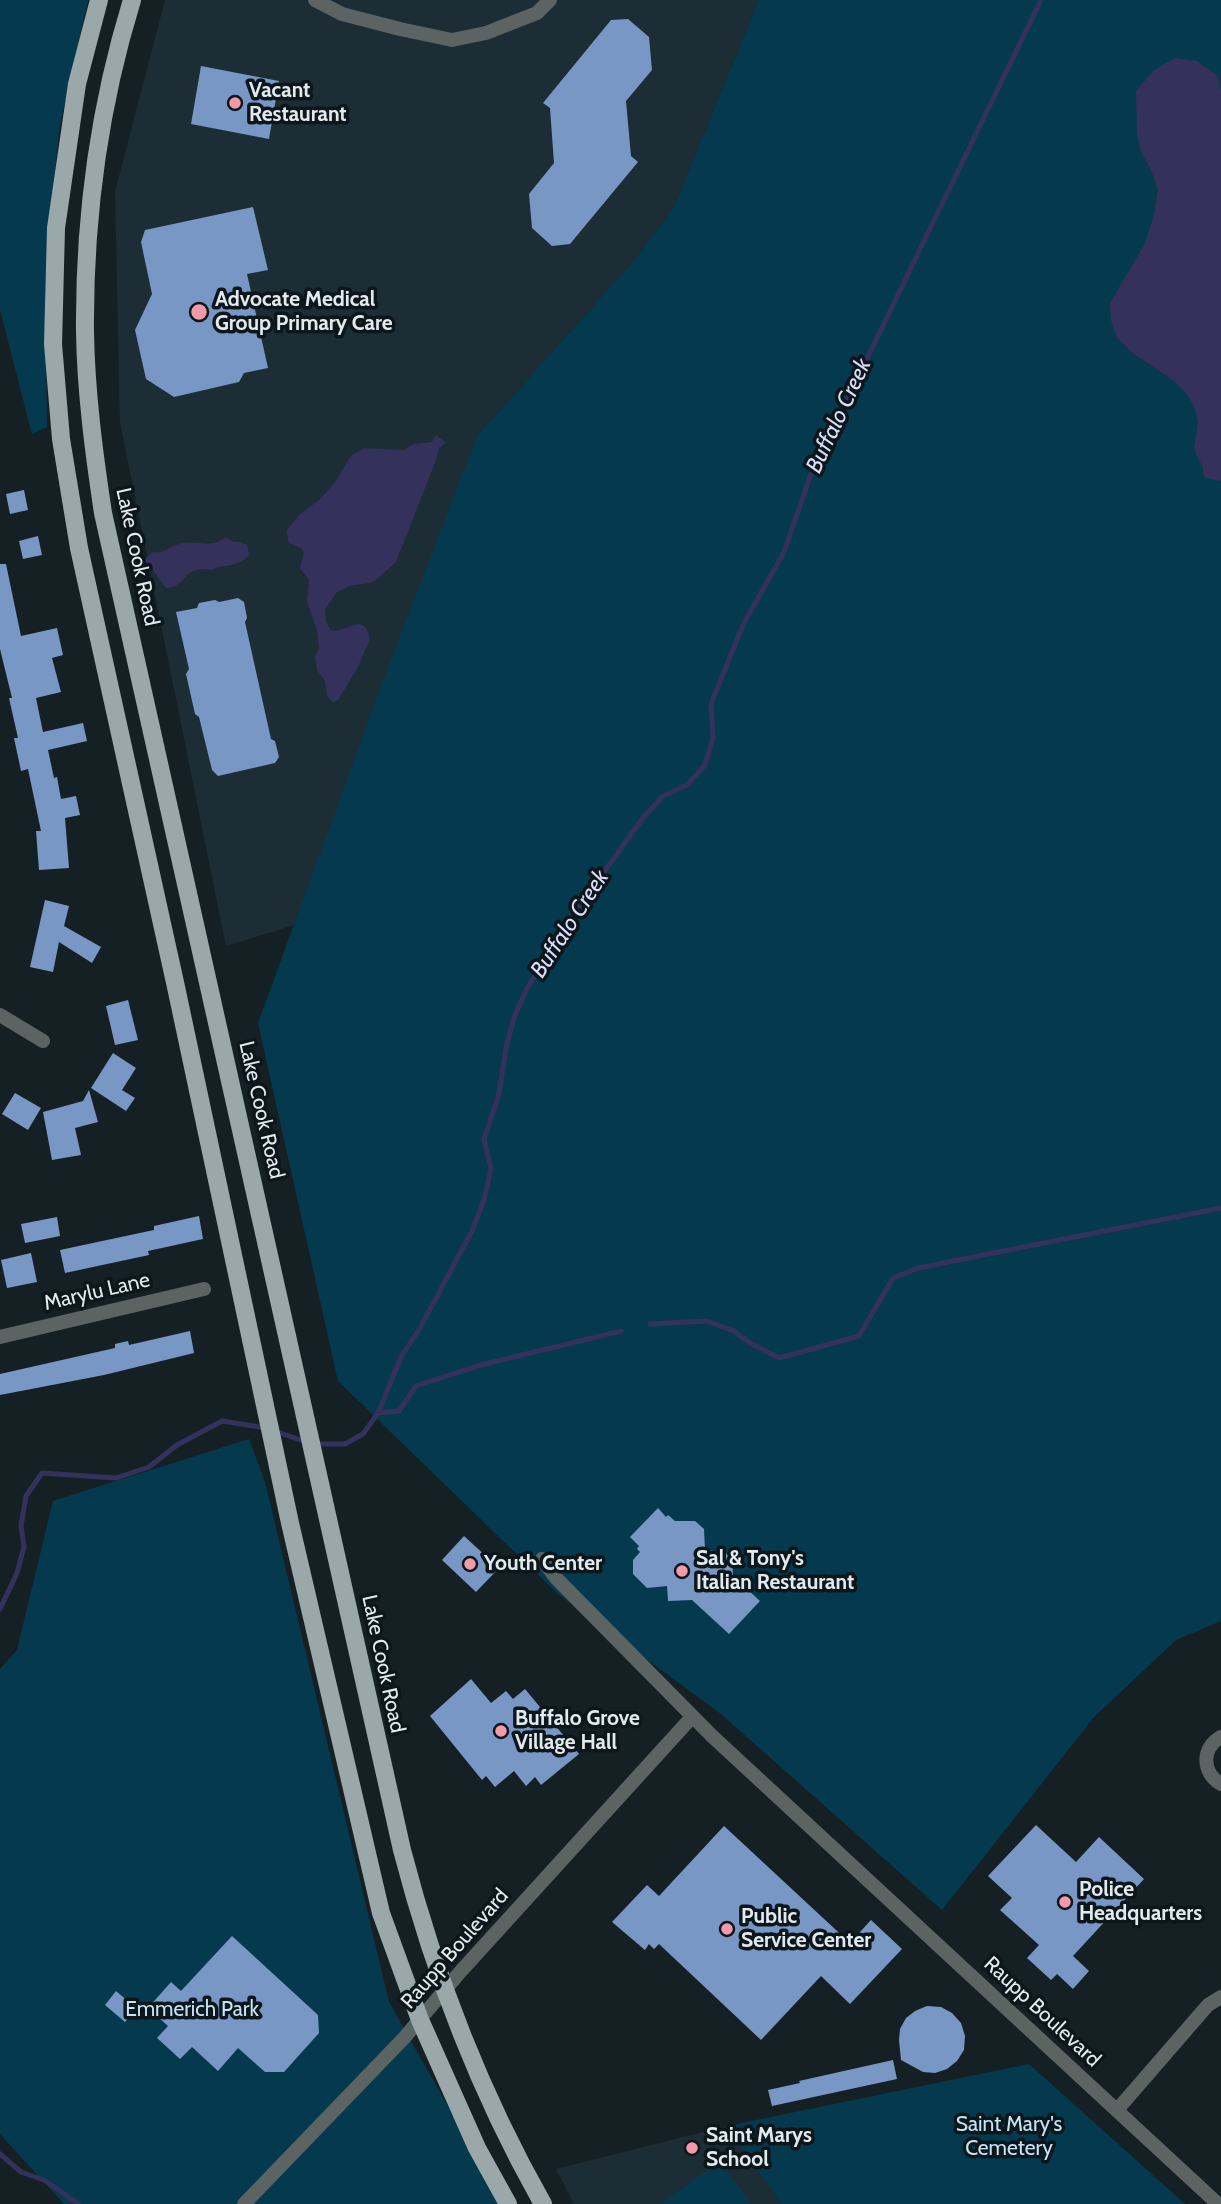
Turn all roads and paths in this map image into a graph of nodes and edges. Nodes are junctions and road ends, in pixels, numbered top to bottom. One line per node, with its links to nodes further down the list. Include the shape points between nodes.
1 (99, 0): 15 (main road, via 77,84 55,228 53,344 61,439 79,548 290,1523 381,1913)
2 (132, 0): 13 (main road, Lake Cook Road, via 110,87 93,186 86,266 92,436 103,513 390,1804)
3 (315, 0): 4 (street, via 342,14 452,40 486,33 537,13)
4 (550, 0)
5 (0, 1015): 6 (street)
6 (43, 1041)
7 (204, 1289): 8 (street, Marylu Lane)
8 (0, 1337)
9 (542, 1559): 10 (street, Raupp Boulevard)
10 (692, 1717): 13 (street, Raupp Boulevard); 16 (street, Raupp Boulevard)
11 (1221, 1737): 12 (street, via 1210,1746 1206,1760 1211,1776)
12 (1221, 1784)
13 (445, 1990): 15 (street, Raupp Boulevard); 19 (main road, Lake Cook Road, via 506,2135)
14 (1221, 1997): 16 (street, via 1208,2005)
15 (420, 2020): 17 (street, Raupp Boulevard); 18 (main road, via 477,2148)
16 (1116, 2110): 20 (street, Raupp Boulevard)
17 (244, 2204)
18 (508, 2204)
19 (543, 2204)
20 (1218, 2204)

